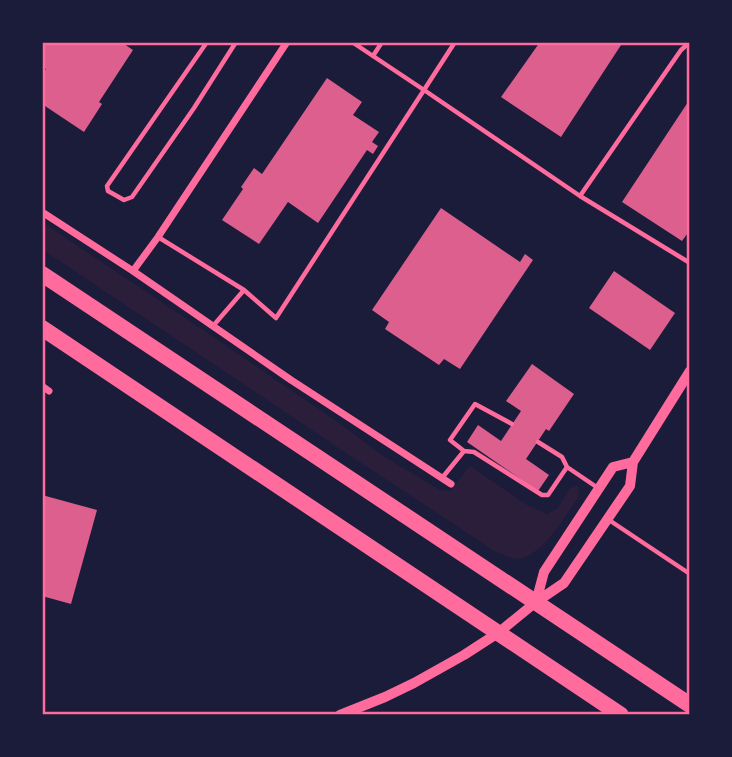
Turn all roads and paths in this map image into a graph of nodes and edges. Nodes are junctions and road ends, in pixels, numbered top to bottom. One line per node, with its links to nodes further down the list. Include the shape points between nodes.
1 (207, 42): 2 (lane, via 107,186 108,191 124,200 132,197)
2 (236, 42)
3 (287, 42): 12 (street)
4 (352, 42): 8 (lane)
5 (382, 42): 8 (lane)
6 (455, 42): 9 (lane)
7 (690, 42): 10 (lane)
8 (373, 56): 9 (lane)
9 (424, 90): 10 (lane); 17 (lane, via 276,318)
10 (580, 196): 13 (lane)
11 (42, 212): 14 (street)
12 (159, 237): 14 (street); 17 (lane)
13 (690, 263)
14 (133, 271): 19 (street)
15 (42, 274): 18 (highway)
16 (42, 280): 18 (highway)
17 (244, 290): 19 (lane)
18 (79, 298): 33 (highway)
19 (212, 327): 28 (street)
20 (42, 328): 34 (highway)
21 (690, 371): 22 (street)
22 (687, 383): 26 (street)
23 (512, 424): 25 (lane, via 475,404 450,440)
24 (538, 442): 27 (lane, via 562,457)
25 (464, 451): 27 (lane, via 474,452 542,495 548,495); 28 (lane)
26 (633, 462): 30 (street, via 613,467); 31 (street, via 630,486)
27 (567, 467): 30 (lane)
28 (442, 478): 29 (street)
29 (451, 484)
30 (599, 488): 33 (street, via 544,572)
31 (608, 520): 32 (lane); 33 (street, via 564,583)
32 (690, 574)
33 (536, 602): 34 (street); 35 (highway)
34 (498, 633): 36 (street, via 414,684); 37 (highway)
35 (690, 705)
36 (340, 715)
37 (621, 715)

